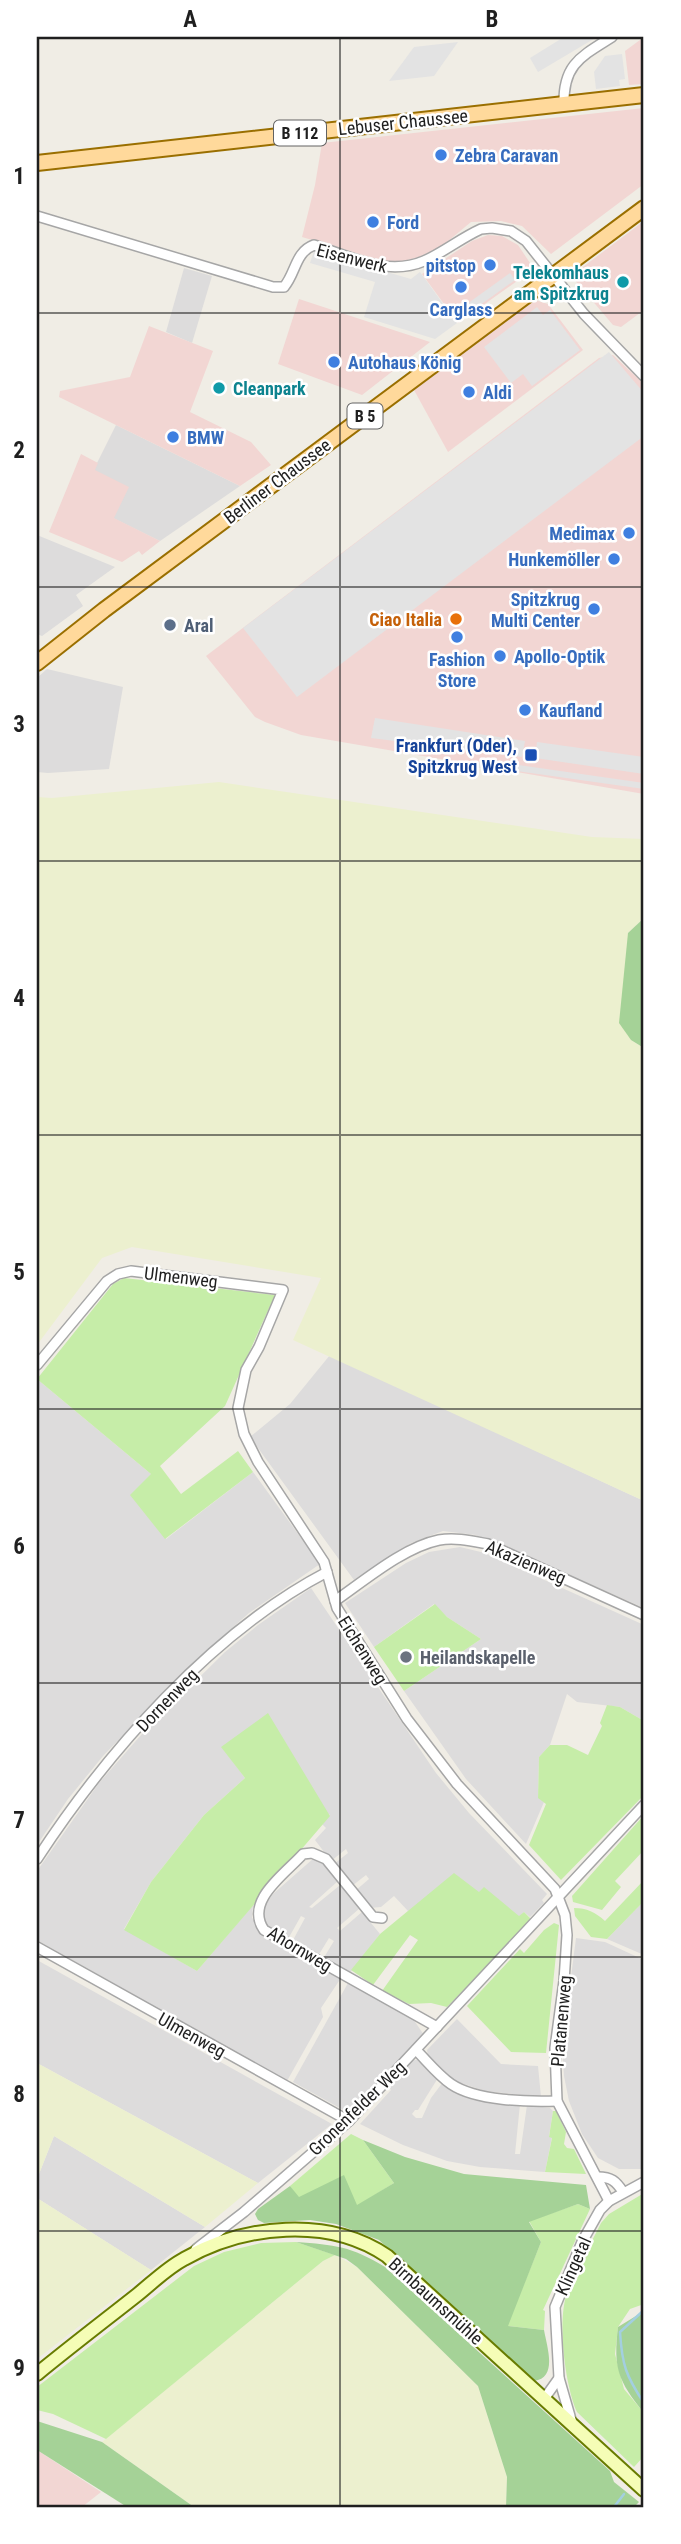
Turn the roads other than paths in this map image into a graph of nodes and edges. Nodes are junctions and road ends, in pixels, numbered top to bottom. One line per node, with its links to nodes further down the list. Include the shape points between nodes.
1 (612, 37): 3 (street, via 569,70)
2 (644, 95): 3 (main road, Lebuser Chaussee / B 112)
3 (564, 104): 4 (main road, Lebuser Chaussee / B 112)
4 (37, 163)
5 (644, 199): 8 (main road, Berliner Chaussee / B 5)
6 (644, 208): 8 (main road, Berliner Chaussee / B 5)
7 (37, 216): 8 (street, Eisenwerk, via 273,287 284,288 300,256 314,245 396,269 422,262 464,237 492,228 511,231 526,241)
8 (551, 274): 9 (street); 10 (main road, Berliner Chaussee / B 5); 11 (main road, Berliner Chaussee / B 5)
9 (644, 376)
10 (37, 653)
11 (37, 663)
12 (283, 1290): 13 (street, Ulmenweg, via 131,1271 118,1274 107,1281); 14 (street, Eichenweg, via 246,1370 238,1408 258,1462)
13 (37, 1365)
14 (327, 1572): 15 (street, Eichenweg); 18 (street, Dornenweg, via 218,1648 156,1708 83,1793)
15 (335, 1601): 16 (street, Akazienweg, via 416,1548 439,1540 463,1539 488,1544); 19 (street, Eichenweg, via 415,1729 457,1784)
16 (644, 1615)
17 (644, 1805): 19 (street, Gronenfelder Weg)
18 (37, 1858)
19 (560, 1898): 22 (street, Gronenfelder Weg); 24 (street, Platanenweg, via 567,1934 555,2048)
20 (382, 1918): 22 (street, Ahornweg, via 373,1917 326,1859 312,1853 303,1854 260,1901 258,1914 264,1930)
21 (37, 1947): 25 (street, Ulmenweg)
22 (437, 2027): 23 (street, Gronenfelder Weg)
23 (416, 2050): 24 (street, via 451,2084 465,2091); 25 (street, Gronenfelder Weg)
24 (557, 2101): 26 (street, Platanenweg)
25 (349, 2121): 30 (street, Gronenfelder Weg)
26 (597, 2177): 28 (street, via 608,2177); 29 (street, Platanenweg)
27 (644, 2182): 28 (street, Klingetal)
28 (624, 2192): 29 (street, Klingetal)
29 (609, 2201): 32 (street, Klingetal, via 582,2242 555,2307)
30 (183, 2259): 31 (main road, Gronenfelder Weg); 33 (main road, Birnbaumsmühle, via 230,2241 279,2231 302,2229 350,2238 373,2247 399,2266)
31 (37, 2374)
32 (559, 2378): 33 (street); 34 (street, Klingetal)
33 (544, 2399): 34 (main road, Birnbaumsmühle)
34 (573, 2425): 35 (main road, Birnbaumsmühle)
35 (644, 2490)

